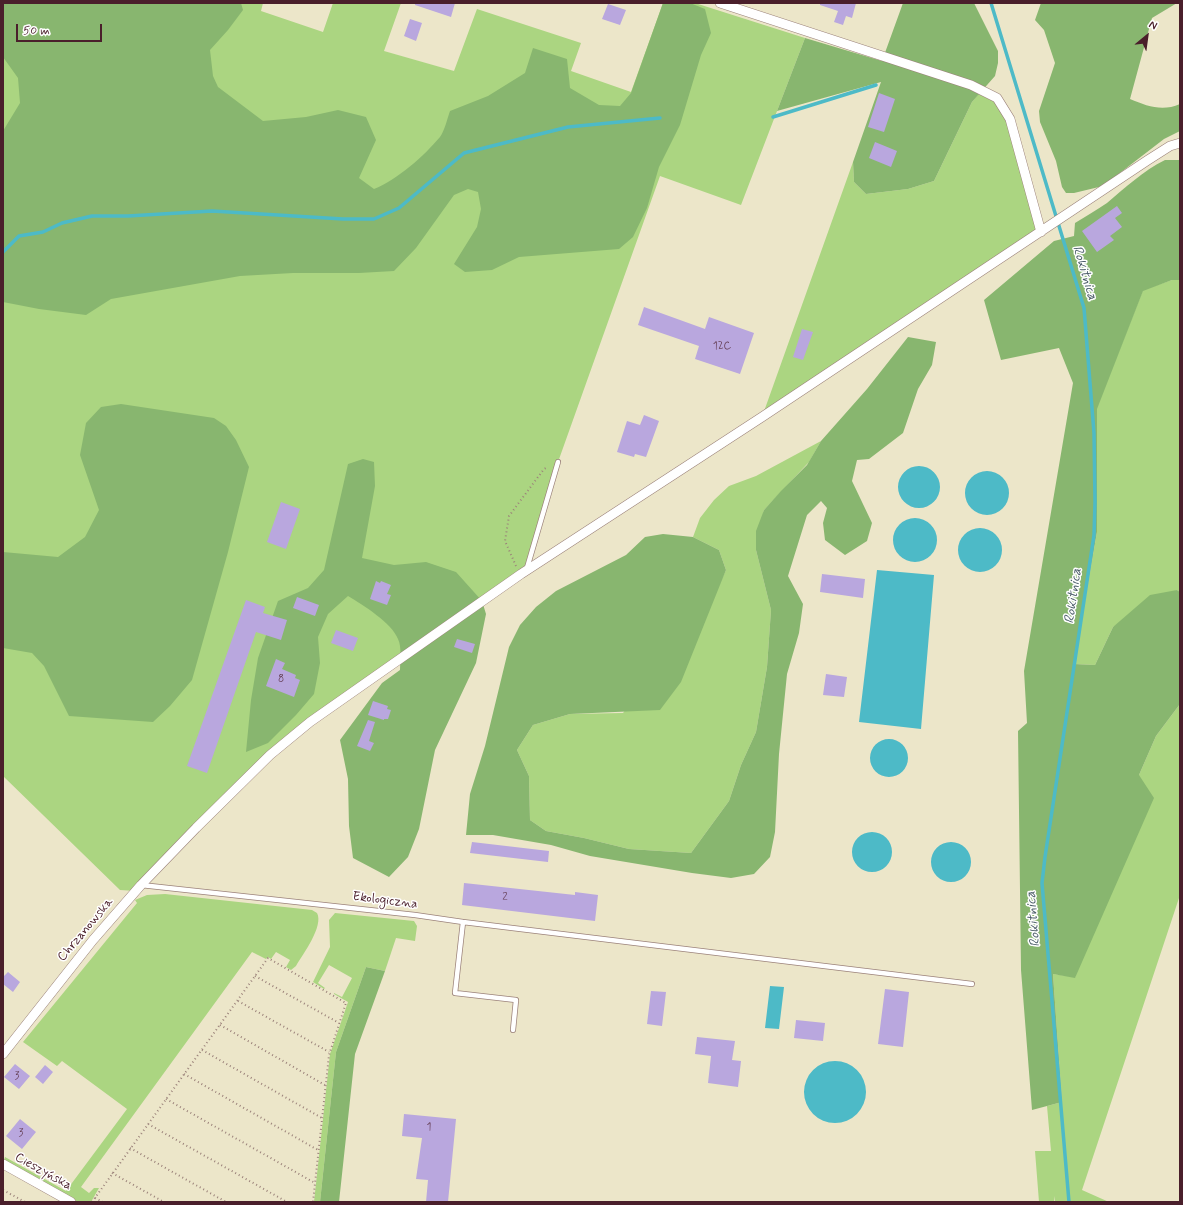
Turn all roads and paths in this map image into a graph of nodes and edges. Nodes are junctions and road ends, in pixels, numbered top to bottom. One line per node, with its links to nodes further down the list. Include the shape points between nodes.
1 (725, 4): 3 (street, via 971,84 997,98 1010,119)
2 (1180, 143): 3 (street, Chrzanowska, via 1170,146)
3 (1041, 232): 5 (street, Chrzanowska)
4 (558, 462): 5 (lane); 5 (path, via 544,469 509,516 505,541 512,559)
5 (524, 572): 6 (street, Chrzanowska, via 310,722 270,755)
6 (141, 885): 7 (lane, Ekologiczna); 16 (street, Chrzanowska, via 93,940)
7 (464, 922): 9 (lane, Ekologiczna); 13 (lane, via 455,993 516,1000)
8 (255, 976): 10 (path); 11 (path); 11 (path, via 268,958 346,1003)
9 (972, 984)
10 (238, 1001): 12 (path); 15 (path)
11 (339, 1023): 15 (path)
12 (220, 1025): 14 (path); 18 (path)
13 (514, 1030)
14 (202, 1050): 17 (path); 20 (path)
15 (329, 1052): 18 (path)
16 (3, 1053)
17 (184, 1074): 19 (path); 23 (path)
18 (325, 1085): 20 (path)
19 (166, 1099): 21 (path); 26 (path)
20 (322, 1118): 23 (path)
21 (148, 1124): 22 (path); 35 (path)
22 (130, 1148): 25 (path); 34 (path)
23 (318, 1150): 26 (path)
24 (3, 1164): 30 (street, Cieszyńska)
25 (112, 1173): 28 (path); 33 (path)
26 (315, 1183): 36 (path)
27 (3, 1190): 29 (path)
28 (95, 1197): 31 (path); 32 (path)
29 (25, 1202)
30 (71, 1202)
31 (92, 1202)
32 (103, 1202)
33 (164, 1202)
34 (226, 1202)
35 (287, 1202)
36 (313, 1202)

